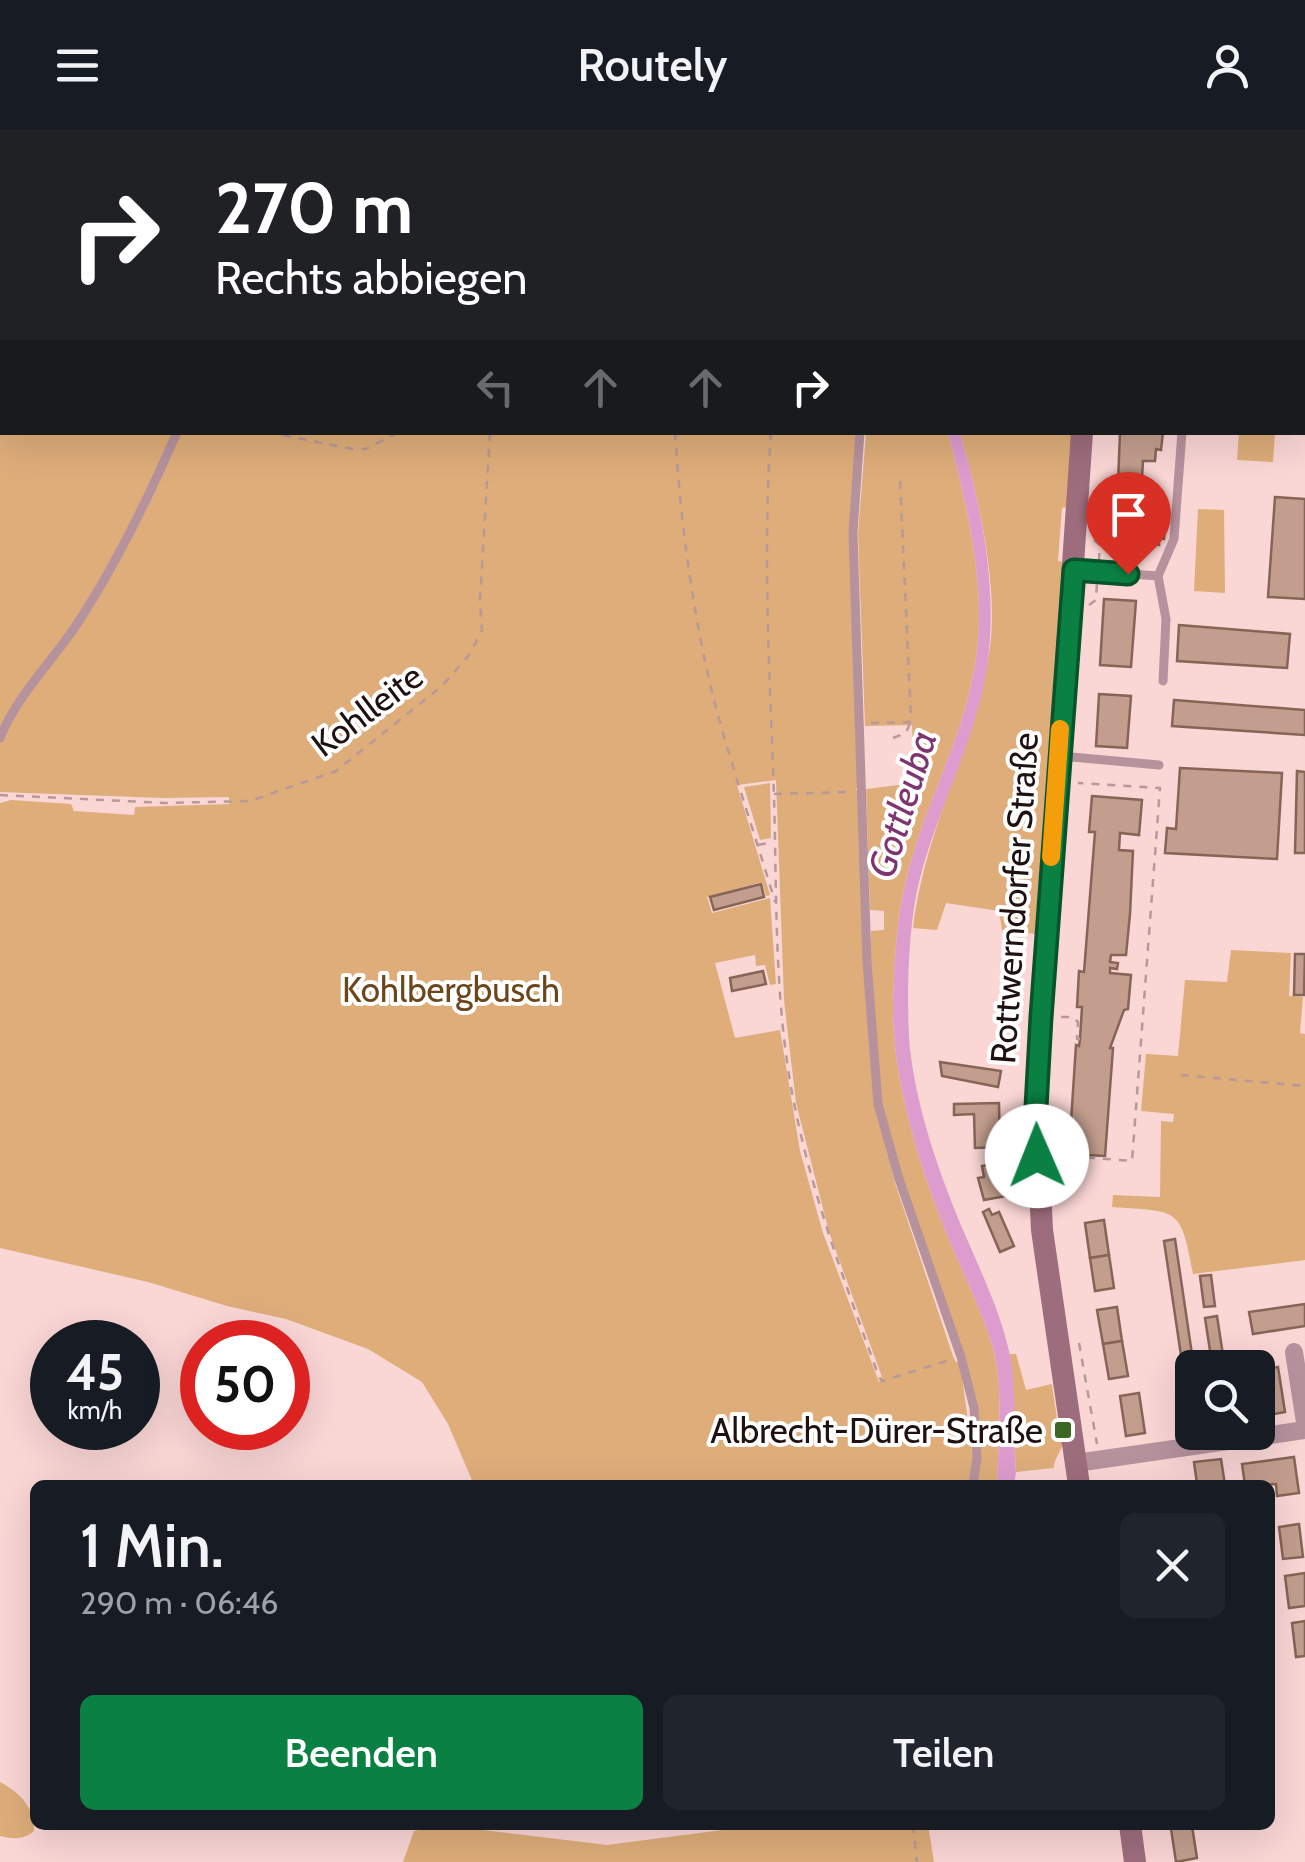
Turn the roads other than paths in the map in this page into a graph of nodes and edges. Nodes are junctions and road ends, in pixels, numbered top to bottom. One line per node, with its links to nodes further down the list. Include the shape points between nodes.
1 (175, 435): 8 (lane, via 108,575)
2 (860, 435): 15 (lane, via 854,533 866,962 878,1104 961,1356 974,1408)
3 (1082, 435): 5 (main road, Rottwerndorfer Straße)
4 (1182, 435): 6 (lane, via 1174,539)
5 (1074, 570): 6 (lane); 9 (main road, Rottwerndorfer Straße)
6 (1158, 576): 7 (lane, via 1166,619)
7 (1163, 680)
8 (0, 738)
9 (1058, 756): 10 (lane); 14 (main road, Rottwerndorfer Straße, via 1036,1107 1038,1176)
10 (1160, 765)
11 (1294, 1352): 12 (street)
12 (1305, 1422)
13 (1305, 1430): 14 (street)
14 (1085, 1469)
15 (974, 1480)
16 (1131, 1830): 17 (main road)
17 (1136, 1862)

